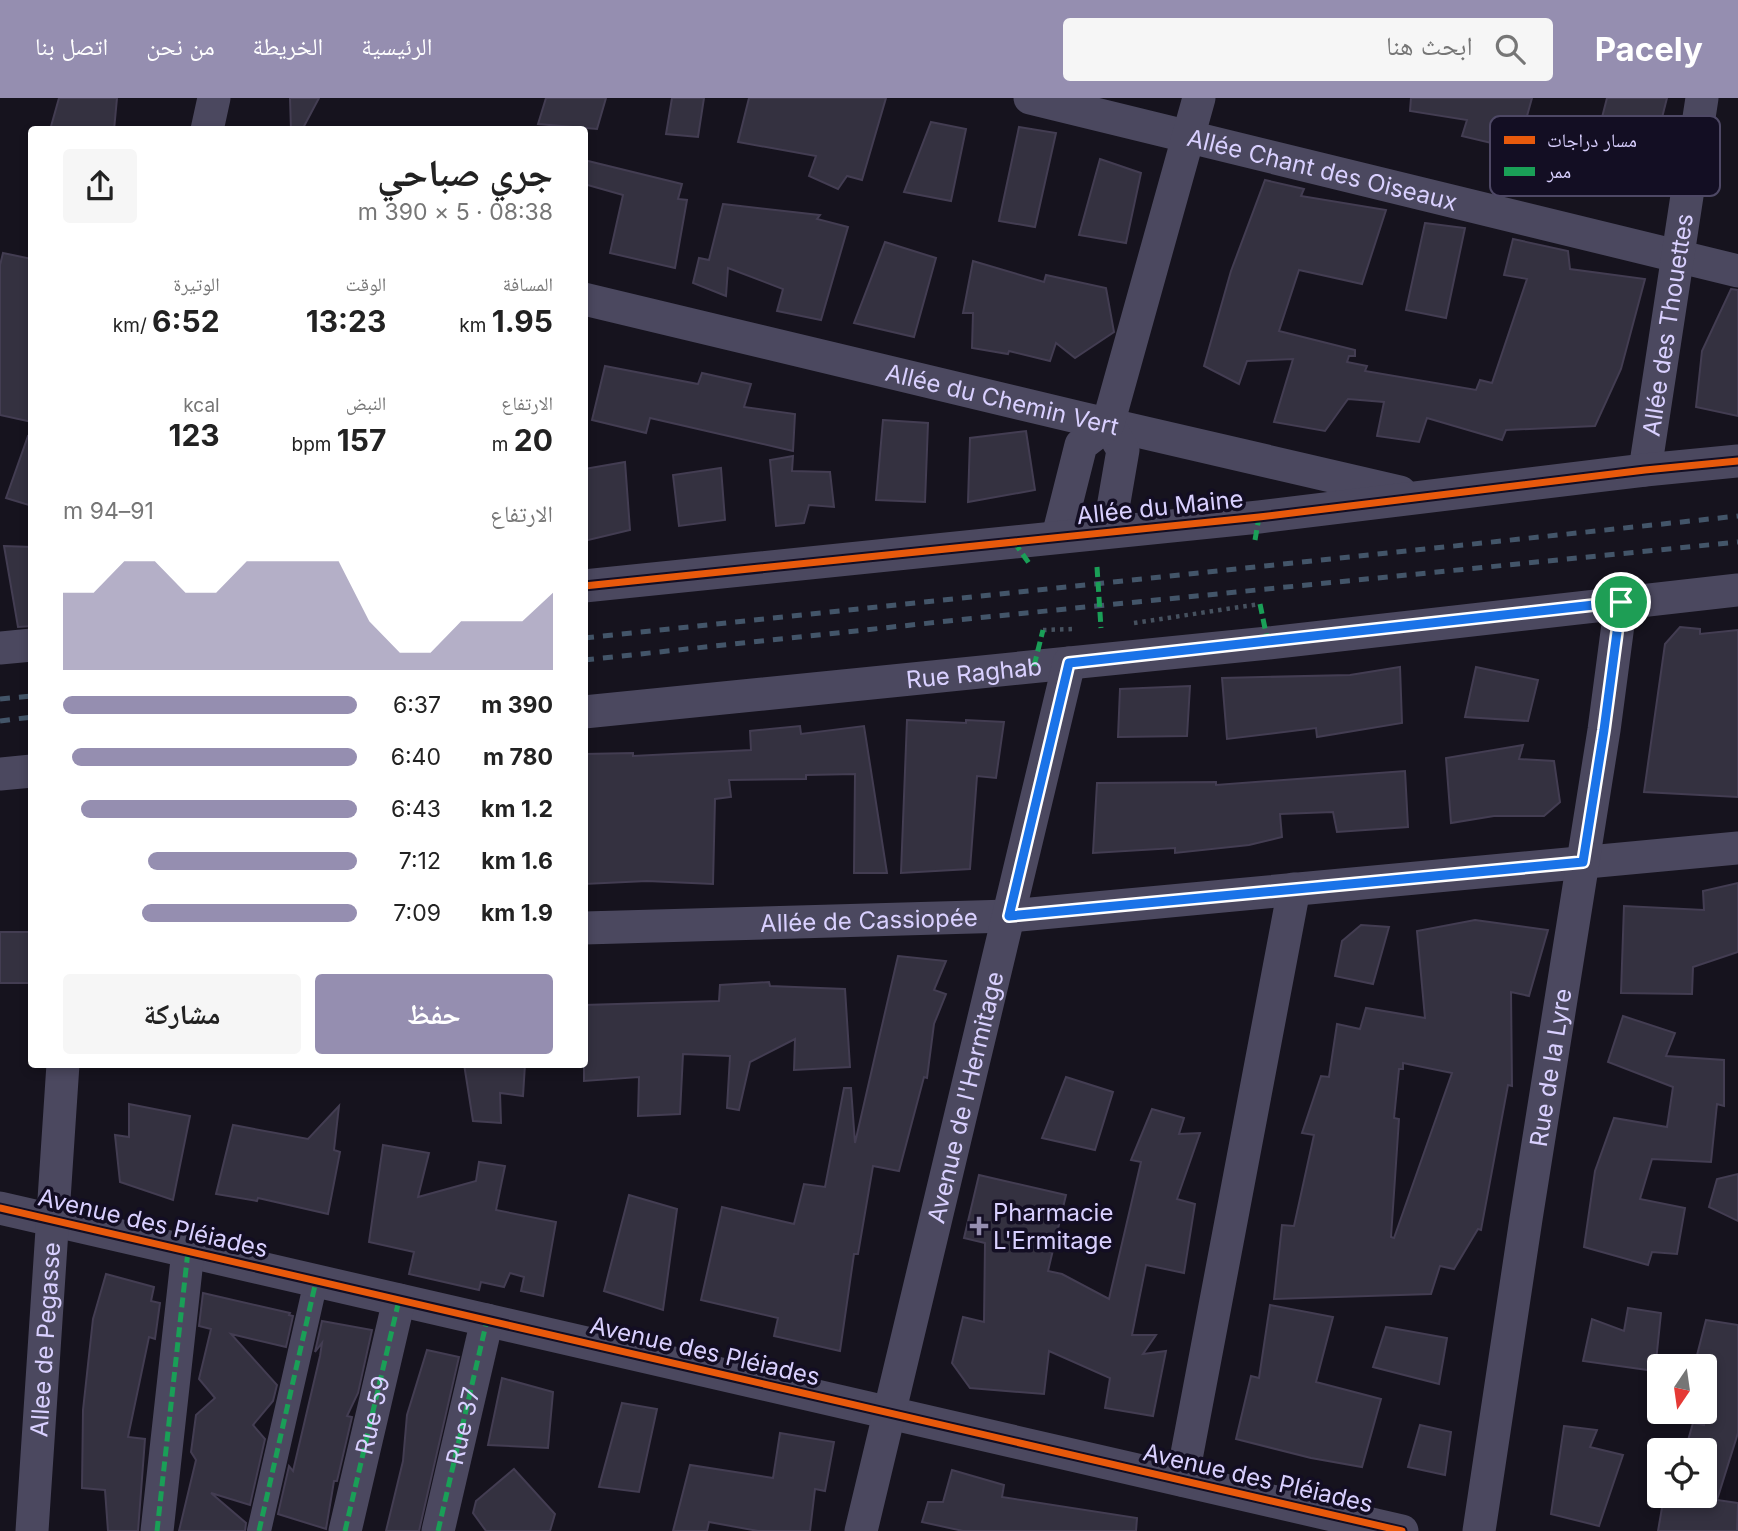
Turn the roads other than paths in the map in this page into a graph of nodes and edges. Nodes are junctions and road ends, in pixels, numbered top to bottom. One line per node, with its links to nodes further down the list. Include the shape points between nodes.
1 (214, 98): 6 (street)
2 (1030, 98): 7 (street, Allée Chant des Oiseaux)
3 (1199, 98): 7 (street)
4 (1703, 98): 5 (street, Allée des Thouettes)
5 (1700, 116)
6 (208, 126)
7 (1189, 137): 9 (street, Allée Chant des Oiseaux); 12 (street)
8 (1687, 196): 9 (street, Allée des Thouettes)
9 (1678, 256): 10 (street, Allée Chant des Oiseaux); 14 (street, Allée des Thouettes)
10 (1738, 271)
11 (588, 300): 12 (street, Allée du Chemin Vert)
12 (1108, 424): 15 (street, Allée du Chemin Vert); 16 (street, via 1123,450); 17 (street, via 1081,445)
13 (1738, 461): 14 (street, Allée du Maine)
14 (1645, 470): 15 (street, Allée du Maine)
15 (1422, 497): 16 (street, Allée du Maine)
16 (1109, 531): 17 (street, Allée du Maine)
17 (1058, 536): 18 (street, Allée du Maine)
18 (588, 586)
19 (1738, 590): 20 (street, Rue Raghab)
20 (1621, 602): 23 (street, Rue Raghab); 28 (street, Rue de la Lyre)
21 (28, 645): 22 (street)
22 (0, 648)
23 (1069, 663): 24 (street, Rue Raghab); 30 (street, Avenue de l'Hermitage)
24 (588, 712)
25 (28, 771): 26 (street)
26 (0, 774)
27 (1738, 848): 28 (street, Allée de Cassiopée)
28 (1583, 862): 29 (street, Allée de Cassiopée); 48 (street, Rue de la Lyre)
29 (1294, 889): 30 (street, Allée de Cassiopée); 40 (street)
30 (1009, 916): 31 (street, Allée de Cassiopée); 39 (street, Avenue de l'Hermitage)
31 (588, 928)
32 (62, 1068): 34 (street, Allee de Pegasse)
33 (0, 1208): 34 (street, Avenue des Pléiades)
34 (53, 1220): 35 (street, Avenue des Pléiades); 41 (street, Allee de Pegasse)
35 (188, 1251): 36 (street, Avenue des Pléiades); 42 (street)
36 (316, 1281): 37 (street, Avenue des Pléiades); 43 (street)
37 (399, 1300): 38 (street, Avenue des Pléiades); 44 (street, Rue 59)
38 (487, 1320): 39 (street, Avenue des Pléiades); 45 (street, Rue 37)
39 (891, 1413): 40 (street, Avenue des Pléiades); 46 (street, Avenue de l'Hermitage)
40 (1182, 1480): 47 (street, Avenue des Pléiades)
41 (32, 1531)
42 (157, 1531)
43 (259, 1531)
44 (345, 1531)
45 (438, 1531)
46 (861, 1531)
47 (1402, 1531)
48 (1479, 1531)

